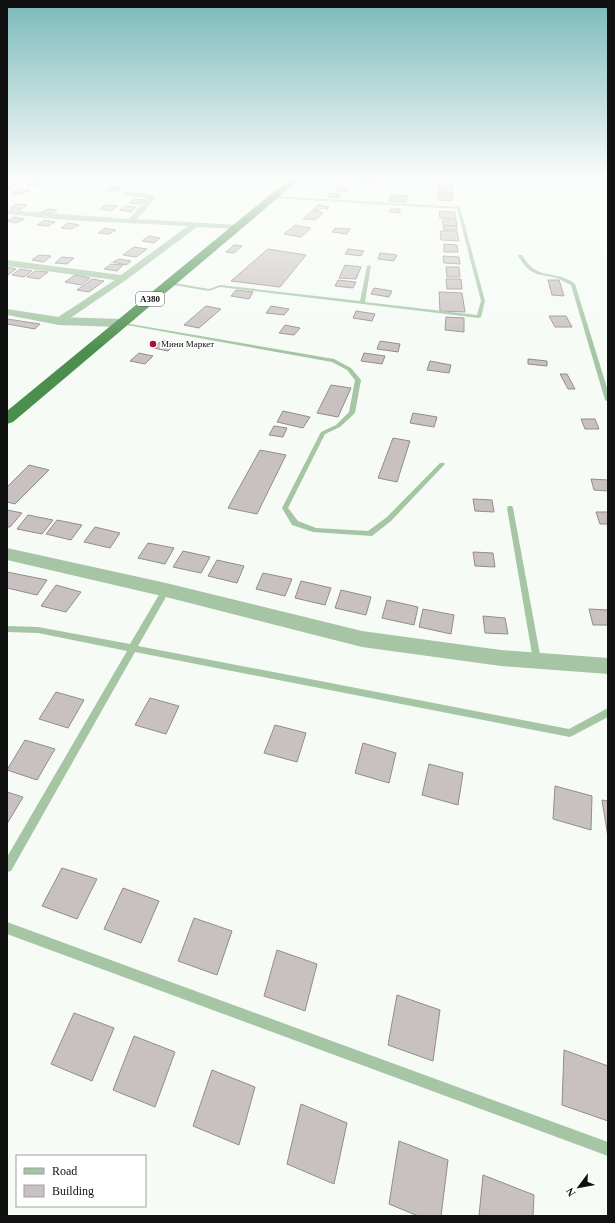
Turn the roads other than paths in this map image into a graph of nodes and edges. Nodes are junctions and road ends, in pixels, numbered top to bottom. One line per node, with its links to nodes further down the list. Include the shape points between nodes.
1 (178, 237): 7 (street)
2 (226, 237): 8 (highway, A380)
3 (467, 237): 9 (lane, via 483,301 479,317)
4 (520, 256): 13 (lane, via 527,267 536,273 562,277 573,284)
5 (7, 263): 7 (street)
6 (369, 266): 9 (lane)
7 (123, 278): 11 (street)
8 (169, 283): 9 (lane, via 209,290 220,286); 12 (highway, A380)
9 (362, 304)
10 (7, 312): 11 (street)
11 (59, 321): 12 (street)
12 (121, 323): 14 (highway, A380); 15 (lane, via 334,361 349,369 358,380 352,412 338,426 323,433 285,508 295,522 316,530 369,534 389,519)
13 (608, 400)
14 (7, 419)
15 (442, 464)
16 (510, 508): 21 (lane)
17 (7, 554): 18 (street)
18 (166, 590): 20 (lane); 21 (street, via 362,639 501,658)
19 (7, 629): 20 (lane, via 38,630)
20 (132, 648): 23 (lane, via 570,733); 24 (lane)
21 (537, 660): 22 (street)
22 (608, 666)
23 (608, 712)
24 (7, 867)
25 (7, 928): 26 (lane)
26 (608, 1149)

